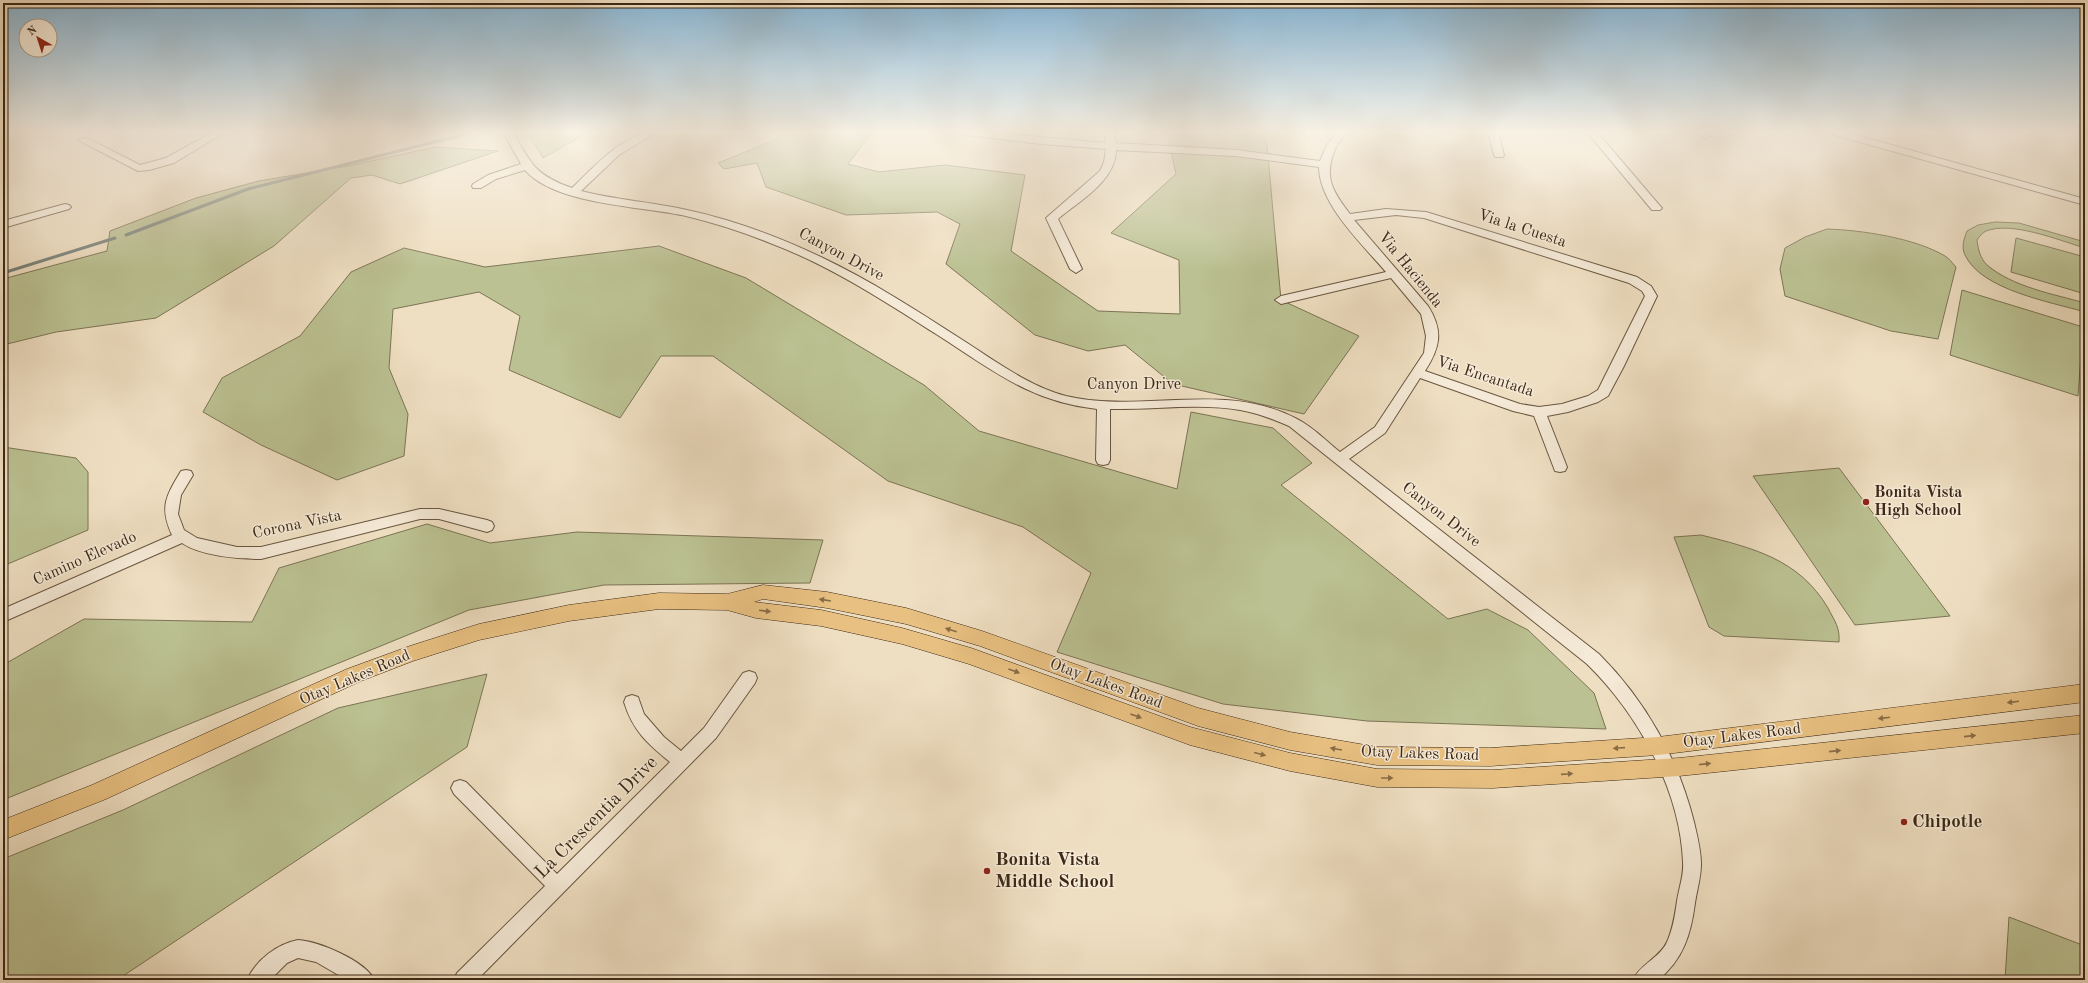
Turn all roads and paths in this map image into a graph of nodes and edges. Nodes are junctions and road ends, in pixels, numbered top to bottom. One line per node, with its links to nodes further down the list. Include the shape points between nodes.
1 (491, 178): 8 (street)
2 (541, 178): 9 (street, Canyon Drive)
3 (589, 178): 9 (street)
4 (1099, 178): 15 (street, via 1052,218)
5 (1326, 178): 13 (street, Via Hacienda, via 1334,201)
6 (1631, 178): 12 (street)
7 (1999, 178): 10 (street)
8 (477, 186)
9 (574, 192): 20 (street, Canyon Drive, via 686,213 764,235 838,268 1021,383 1050,396 1075,402)
10 (2085, 202)
11 (65, 207): 14 (street)
12 (1656, 208)
13 (1347, 218): 16 (street, Via Hacienda); 18 (street, Via la Cuesta, via 1389,211 1408,211 1426,215 1633,280 1647,289 1651,296)
14 (3, 225)
15 (1076, 270)
16 (1394, 274): 17 (street); 19 (street, Via Hacienda, via 1424,309 1432,323 1433,340 1430,353)
17 (1280, 300)
18 (1650, 301): 21 (street, Via Encantada, via 1603,393 1563,409)
19 (1418, 373): 21 (street, Via Encantada, via 1479,396); 22 (street, Via Hacienda, via 1380,430)
20 (1104, 404): 22 (street, Canyon Drive, via 1196,401 1250,407 1294,423); 23 (street)
21 (1539, 412): 24 (street)
22 (1341, 458): 34 (street, Canyon Drive, via 1603,667 1634,707)
23 (1103, 460)
24 (1560, 467)
25 (186, 475): 27 (street, via 174,494 171,514 178,533)
26 (487, 526): 27 (street, Corona Vista, via 439,514 420,514 261,553 237,553 193,543)
27 (183, 536): 29 (street, Camino Elevado)
28 (727, 602): 34 (main road, Otay Lakes Road, one-way to 28, via 1490,757 1377,756 1290,741 1198,717 982,639 906,616 827,600 763,592); 36 (main road, Otay Lakes Road, one-way to 36, via 756,610 822,618 902,636 970,656 1190,736 1290,762 1377,778 1493,779); 38 (main road, Otay Lakes Road, via 659,601 569,613 479,632 354,675 99,792)
29 (3, 616)
30 (749, 678): 35 (street, La Crescentia Drive, via 717,726)
31 (2085, 692): 34 (main road, Otay Lakes Road, one-way to 34)
32 (632, 702): 35 (street, via 636,718 658,742)
33 (2085, 724): 36 (main road, Otay Lakes Road, one-way to 33)
34 (1658, 746): 36 (street, Canyon Drive)
35 (682, 762): 39 (street, La Crescentia Drive)
36 (1666, 767): 43 (street, Canyon Drive, via 1688,831 1692,864 1684,918 1669,957)
37 (460, 788): 39 (street)
38 (3, 830)
39 (558, 886): 42 (street, La Crescentia Drive)
40 (258, 980): 41 (street, via 290,950 302,949 325,955)
41 (364, 980)
42 (464, 980)
43 (1643, 980)

